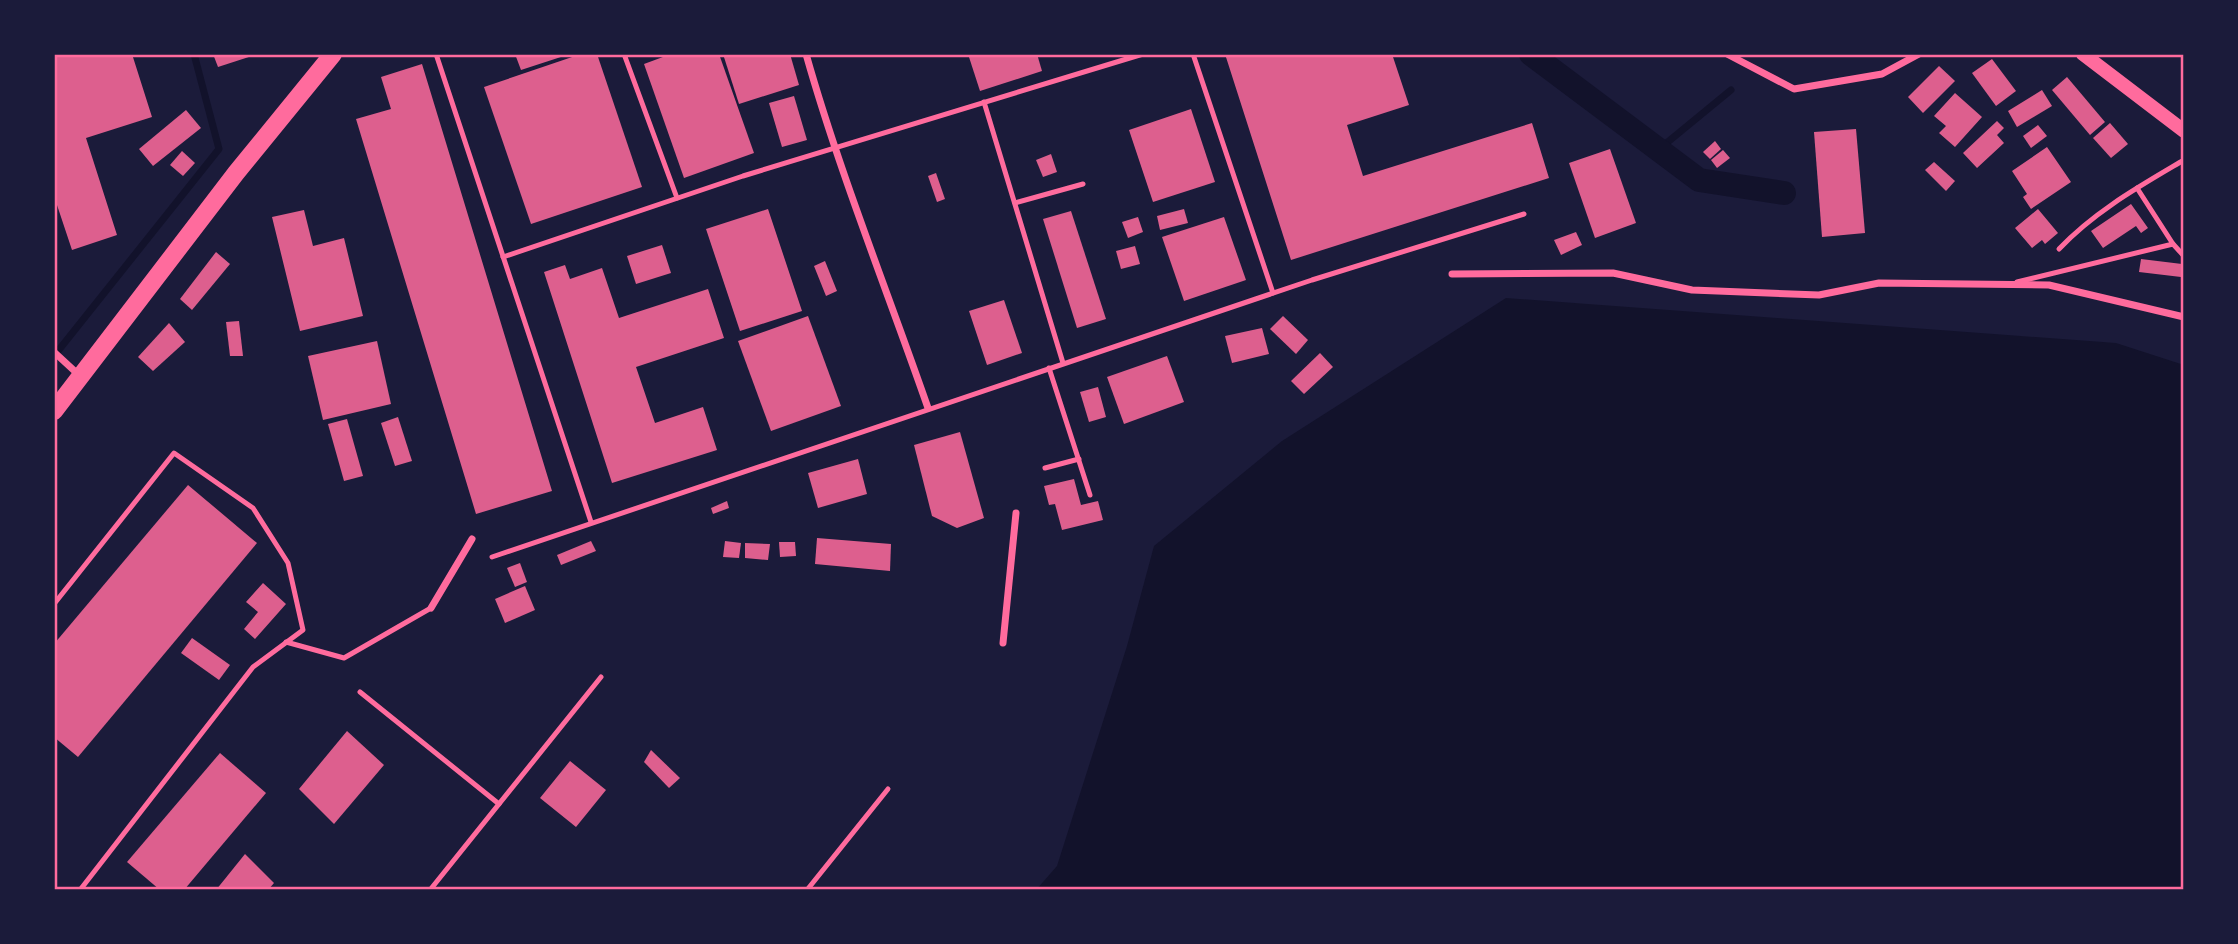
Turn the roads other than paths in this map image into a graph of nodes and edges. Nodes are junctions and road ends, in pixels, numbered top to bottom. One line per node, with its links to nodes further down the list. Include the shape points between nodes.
1 (333, 54): 30 (main road)
2 (436, 54): 22 (lane)
3 (624, 54): 16 (lane)
4 (806, 54): 12 (street)
5 (1143, 54): 10 (lane)
6 (1193, 54): 25 (lane)
7 (1727, 54): 8 (street, via 1794,89 1882,74)
8 (1919, 54)
9 (2083, 54): 11 (main road)
10 (984, 102): 12 (lane); 17 (lane)
11 (2184, 131)
12 (833, 148): 16 (lane); 31 (street)
13 (2184, 160): 15 (lane)
14 (1083, 184): 17 (lane)
15 (2137, 188): 19 (lane); 20 (lane, via 2081,227)
16 (677, 198): 22 (lane)
17 (1015, 203): 28 (lane)
18 (1524, 214): 25 (lane)
19 (2173, 244): 21 (lane); 24 (lane)
20 (2059, 249)
21 (2183, 255)
22 (503, 257): 37 (lane)
23 (1452, 274): 24 (street, via 1613,273 1692,290 1819,295 1879,283)
24 (2009, 284): 26 (street, via 2049,285)
25 (1273, 293): 28 (lane)
26 (2184, 317)
27 (54, 352): 30 (street)
28 (1063, 363): 29 (lane)
29 (1049, 368): 31 (lane); 33 (lane)
30 (81, 376): 32 (main road)
31 (928, 408): 37 (lane)
32 (54, 411)
33 (1079, 459): 34 (lane); 35 (lane)
34 (1045, 468)
35 (1090, 495)
36 (1016, 513): 43 (street)
37 (591, 522): 39 (lane)
38 (472, 540): 41 (street)
39 (492, 557)
40 (54, 604): 42 (lane, via 174,453 253,508 288,563 303,630)
41 (431, 608): 42 (lane, via 344,658)
42 (286, 642): 48 (lane, via 253,667)
43 (1003, 643)
44 (601, 677): 47 (lane)
45 (360, 692): 47 (lane)
46 (888, 789): 50 (lane)
47 (499, 804): 49 (lane)
48 (80, 890)
49 (430, 890)
50 (807, 890)

